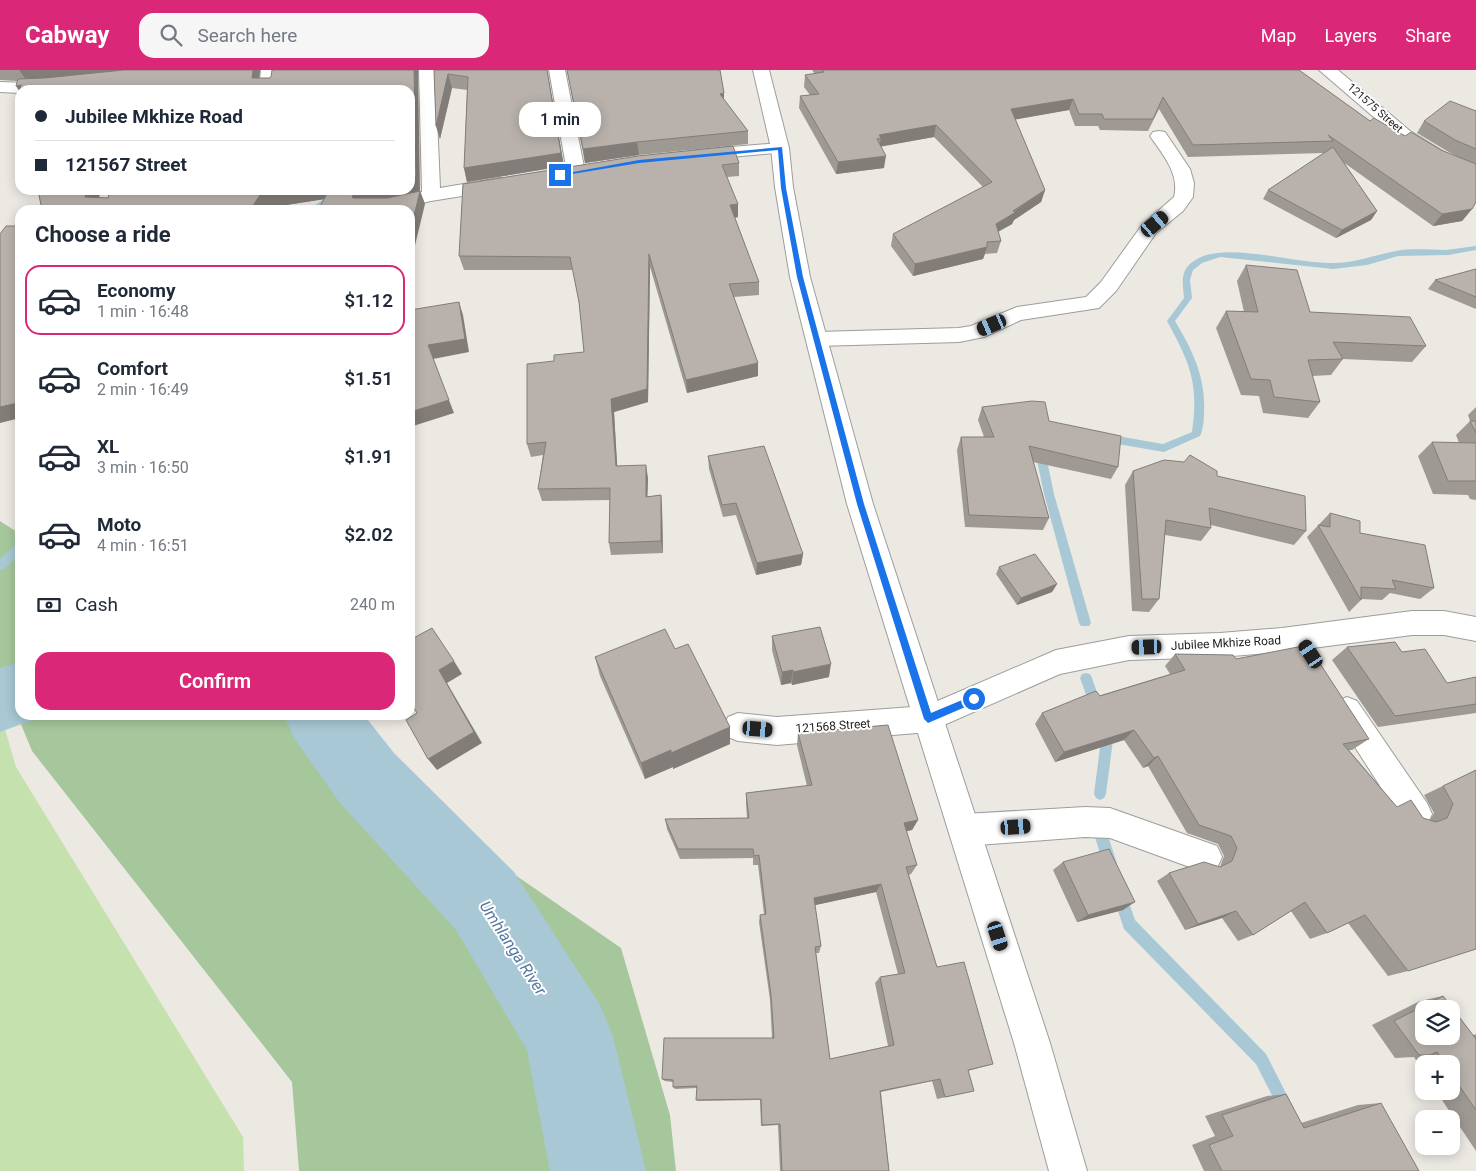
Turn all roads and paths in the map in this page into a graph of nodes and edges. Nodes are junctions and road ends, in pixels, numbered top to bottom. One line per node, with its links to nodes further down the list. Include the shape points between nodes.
1 (269, 70): 8 (street)
2 (427, 70): 17 (street)
3 (557, 70): 15 (street, via 585,170)
4 (761, 70): 12 (street)
5 (1327, 70): 14 (street, 121575 Street, via 1408,137)
6 (74, 83): 7 (street)
7 (55, 85)
8 (268, 85)
9 (0, 87): 10 (street)
10 (15, 88)
11 (1159, 136): 19 (street, via 1184,175 1182,201 1148,230 1122,270 1092,302 1016,314 960,336)
12 (780, 148): 13 (street); 19 (street, via 800,277)
13 (678, 157)
14 (1476, 173)
15 (558, 175)
16 (512, 182): 17 (street)
17 (431, 194): 18 (street)
18 (388, 205)
19 (817, 339): 26 (street, via 860,504)
20 (1444, 623): 21 (street); 22 (street, Jubilee Mkhize Road); 23 (street, Jubilee Mkhize Road, via 1412,623)
21 (1476, 623)
22 (1476, 629)
23 (1300, 638): 24 (street); 26 (street, Jubilee Mkhize Road, via 1129,648 1056,662)
24 (1316, 662)
25 (1332, 686): 28 (street)
26 (928, 719): 27 (street, 121568 Street, via 777,731); 29 (street)
27 (738, 727)
28 (1416, 814)
29 (964, 830): 30 (street, via 1110,823); 31 (street, via 1032,1042)
30 (1206, 857)
31 (1068, 1171)

